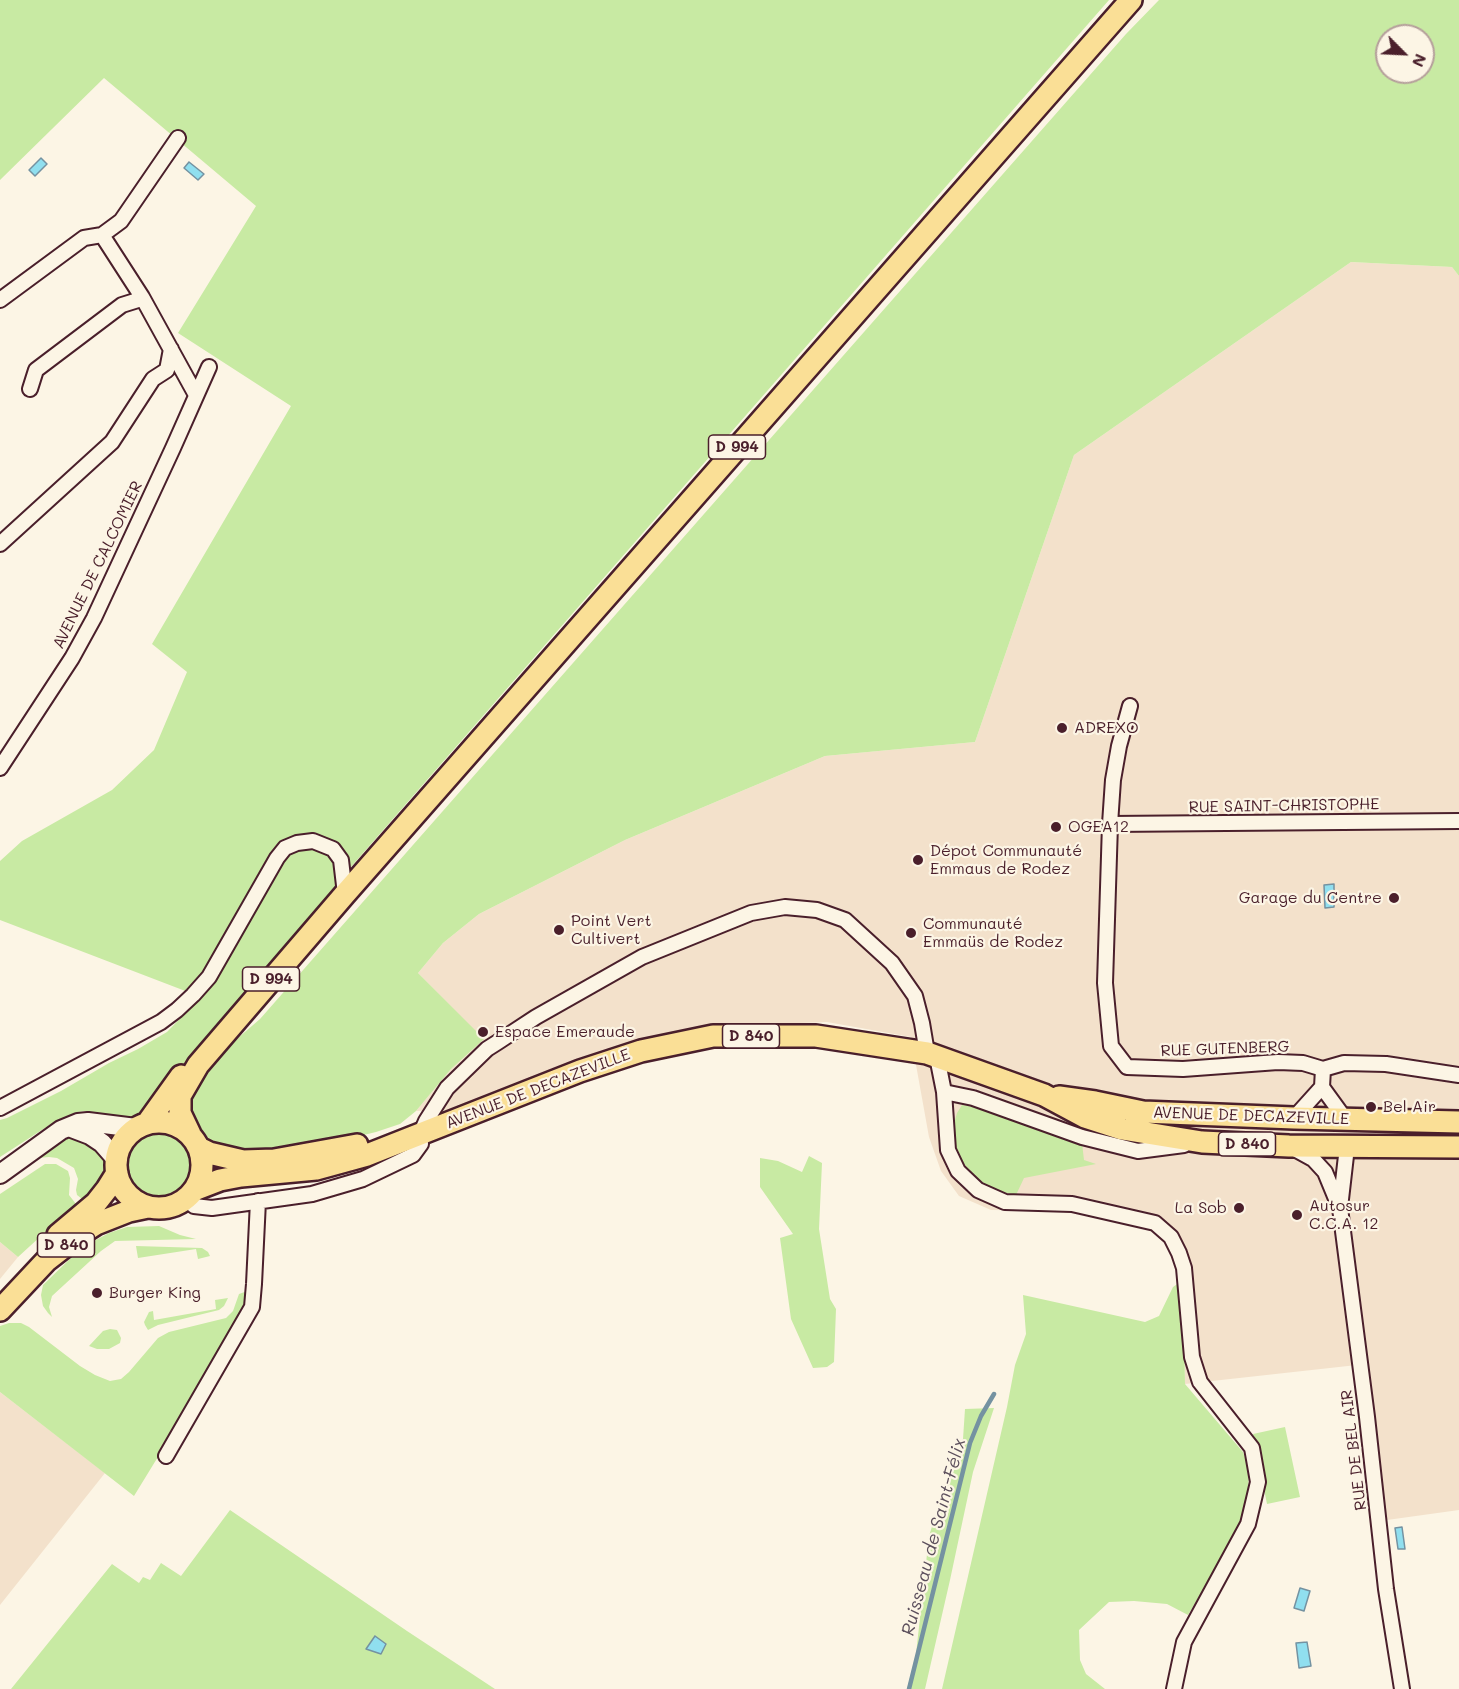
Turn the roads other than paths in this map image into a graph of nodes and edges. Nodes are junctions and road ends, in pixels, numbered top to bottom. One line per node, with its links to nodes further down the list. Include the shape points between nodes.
1 (1131, 0): 15 (main road, D 994)
2 (178, 138): 3 (street, via 121,221)
3 (102, 235): 4 (street); 5 (street, via 84,238)
4 (142, 297): 6 (street); 8 (street, via 122,305 36,370)
5 (0, 300)
6 (171, 349): 9 (street); 10 (street, via 167,370 153,379 112,442)
7 (208, 368): 9 (street, AVENUE DE CALCOMIER)
8 (30, 388)
9 (196, 394): 12 (street, AVENUE DE CALCOMIER, via 94,618)
10 (0, 543)
11 (1130, 706): 14 (street, via 1113,780)
12 (0, 768)
13 (1459, 820): 14 (street, RUE SAINT-CHRISTOPHE)
14 (1110, 824): 18 (street, RUE GUTENBERG, via 1106,983 1110,1046 1128,1067 1183,1069 1278,1062)
15 (345, 894): 17 (main road, D 994); 23 (street, via 341,860 333,849 313,842 285,848 209,977 177,1010 162,1022)
16 (932, 1055): 21 (street); 22 (main road, AVENUE DE DECAZEVILLE / D 840); 29 (main road, AVENUE DE DECAZEVILLE / D 840, via 816,1036 713,1036 641,1051 580,1071); 29 (street, via 915,996 892,963 845,920 817,910 785,908 751,914 642,957 536,1017 487,1049 447,1088)
17 (198, 1065): 27 (main road, D 994, via 183,1074); 30 (main road, D 994, via 180,1096 180,1113)
18 (1323, 1069): 19 (street, RUE GUTENBERG, via 1344,1064 1386,1064); 20 (street)
19 (1459, 1076)
20 (1322, 1087): 24 (street); 25 (street)
21 (944, 1092): 31 (street, via 1138,1151); 44 (street, via 948,1150 958,1171 978,1190 1005,1202 1072,1204 1155,1223 1172,1237 1179,1252 1192,1357 1200,1382 1252,1448 1258,1482 1248,1524 1184,1642)
22 (1044, 1095): 24 (main road, AVENUE DE DECAZEVILLE / D 840, via 1143,1112); 31 (main road, AVENUE DE DECAZEVILLE / D 840, via 1085,1117 1122,1129)
23 (0, 1108)
24 (1294, 1119): 25 (main road, AVENUE DE DECAZEVILLE / D 840)
25 (1346, 1120): 26 (main road, AVENUE DE DECAZEVILLE / D 840)
26 (1459, 1122)
27 (142, 1125): 28 (main road, via 88,1122); 30 (main road, via 171,1123); 35 (main road, via 124,1140)
28 (69, 1127): 35 (main road, via 102,1143); 36 (main road)
29 (420, 1135): 30 (main road, AVENUE DE DECAZEVILLE / D 840, via 274,1160 243,1161 209,1153); 37 (main road, AVENUE DE DECAZEVILLE / D 840, via 316,1169 220,1180); 38 (street, via 421,1144 412,1155 363,1179 312,1194)
30 (195, 1141): 37 (main road, via 202,1170)
31 (1202, 1142): 32 (main road, AVENUE DE DECAZEVILLE / D 840)
32 (1289, 1146): 33 (main road, AVENUE DE DECAZEVILLE / D 840); 40 (street, RUE DE BEL AIR, via 1325,1172)
33 (1347, 1147): 34 (main road, AVENUE DE DECAZEVILLE / D 840); 40 (street, RUE DE BEL AIR)
34 (1459, 1147)
35 (116, 1166): 39 (main road, via 123,1188); 41 (main road, D 840, via 107,1189 96,1203 44,1248)
36 (0, 1174)
37 (190, 1195): 38 (street, via 194,1206 212,1208); 39 (main road, via 171,1206)
38 (258, 1201): 43 (street, via 252,1307)
39 (148, 1207): 42 (main road, D 840, via 96,1224 82,1233 46,1261)
40 (1340, 1208): 45 (street, RUE DE BEL AIR, via 1386,1589)
41 (0, 1297)
42 (0, 1310)
43 (166, 1456)
44 (1174, 1689)
45 (1402, 1689)

